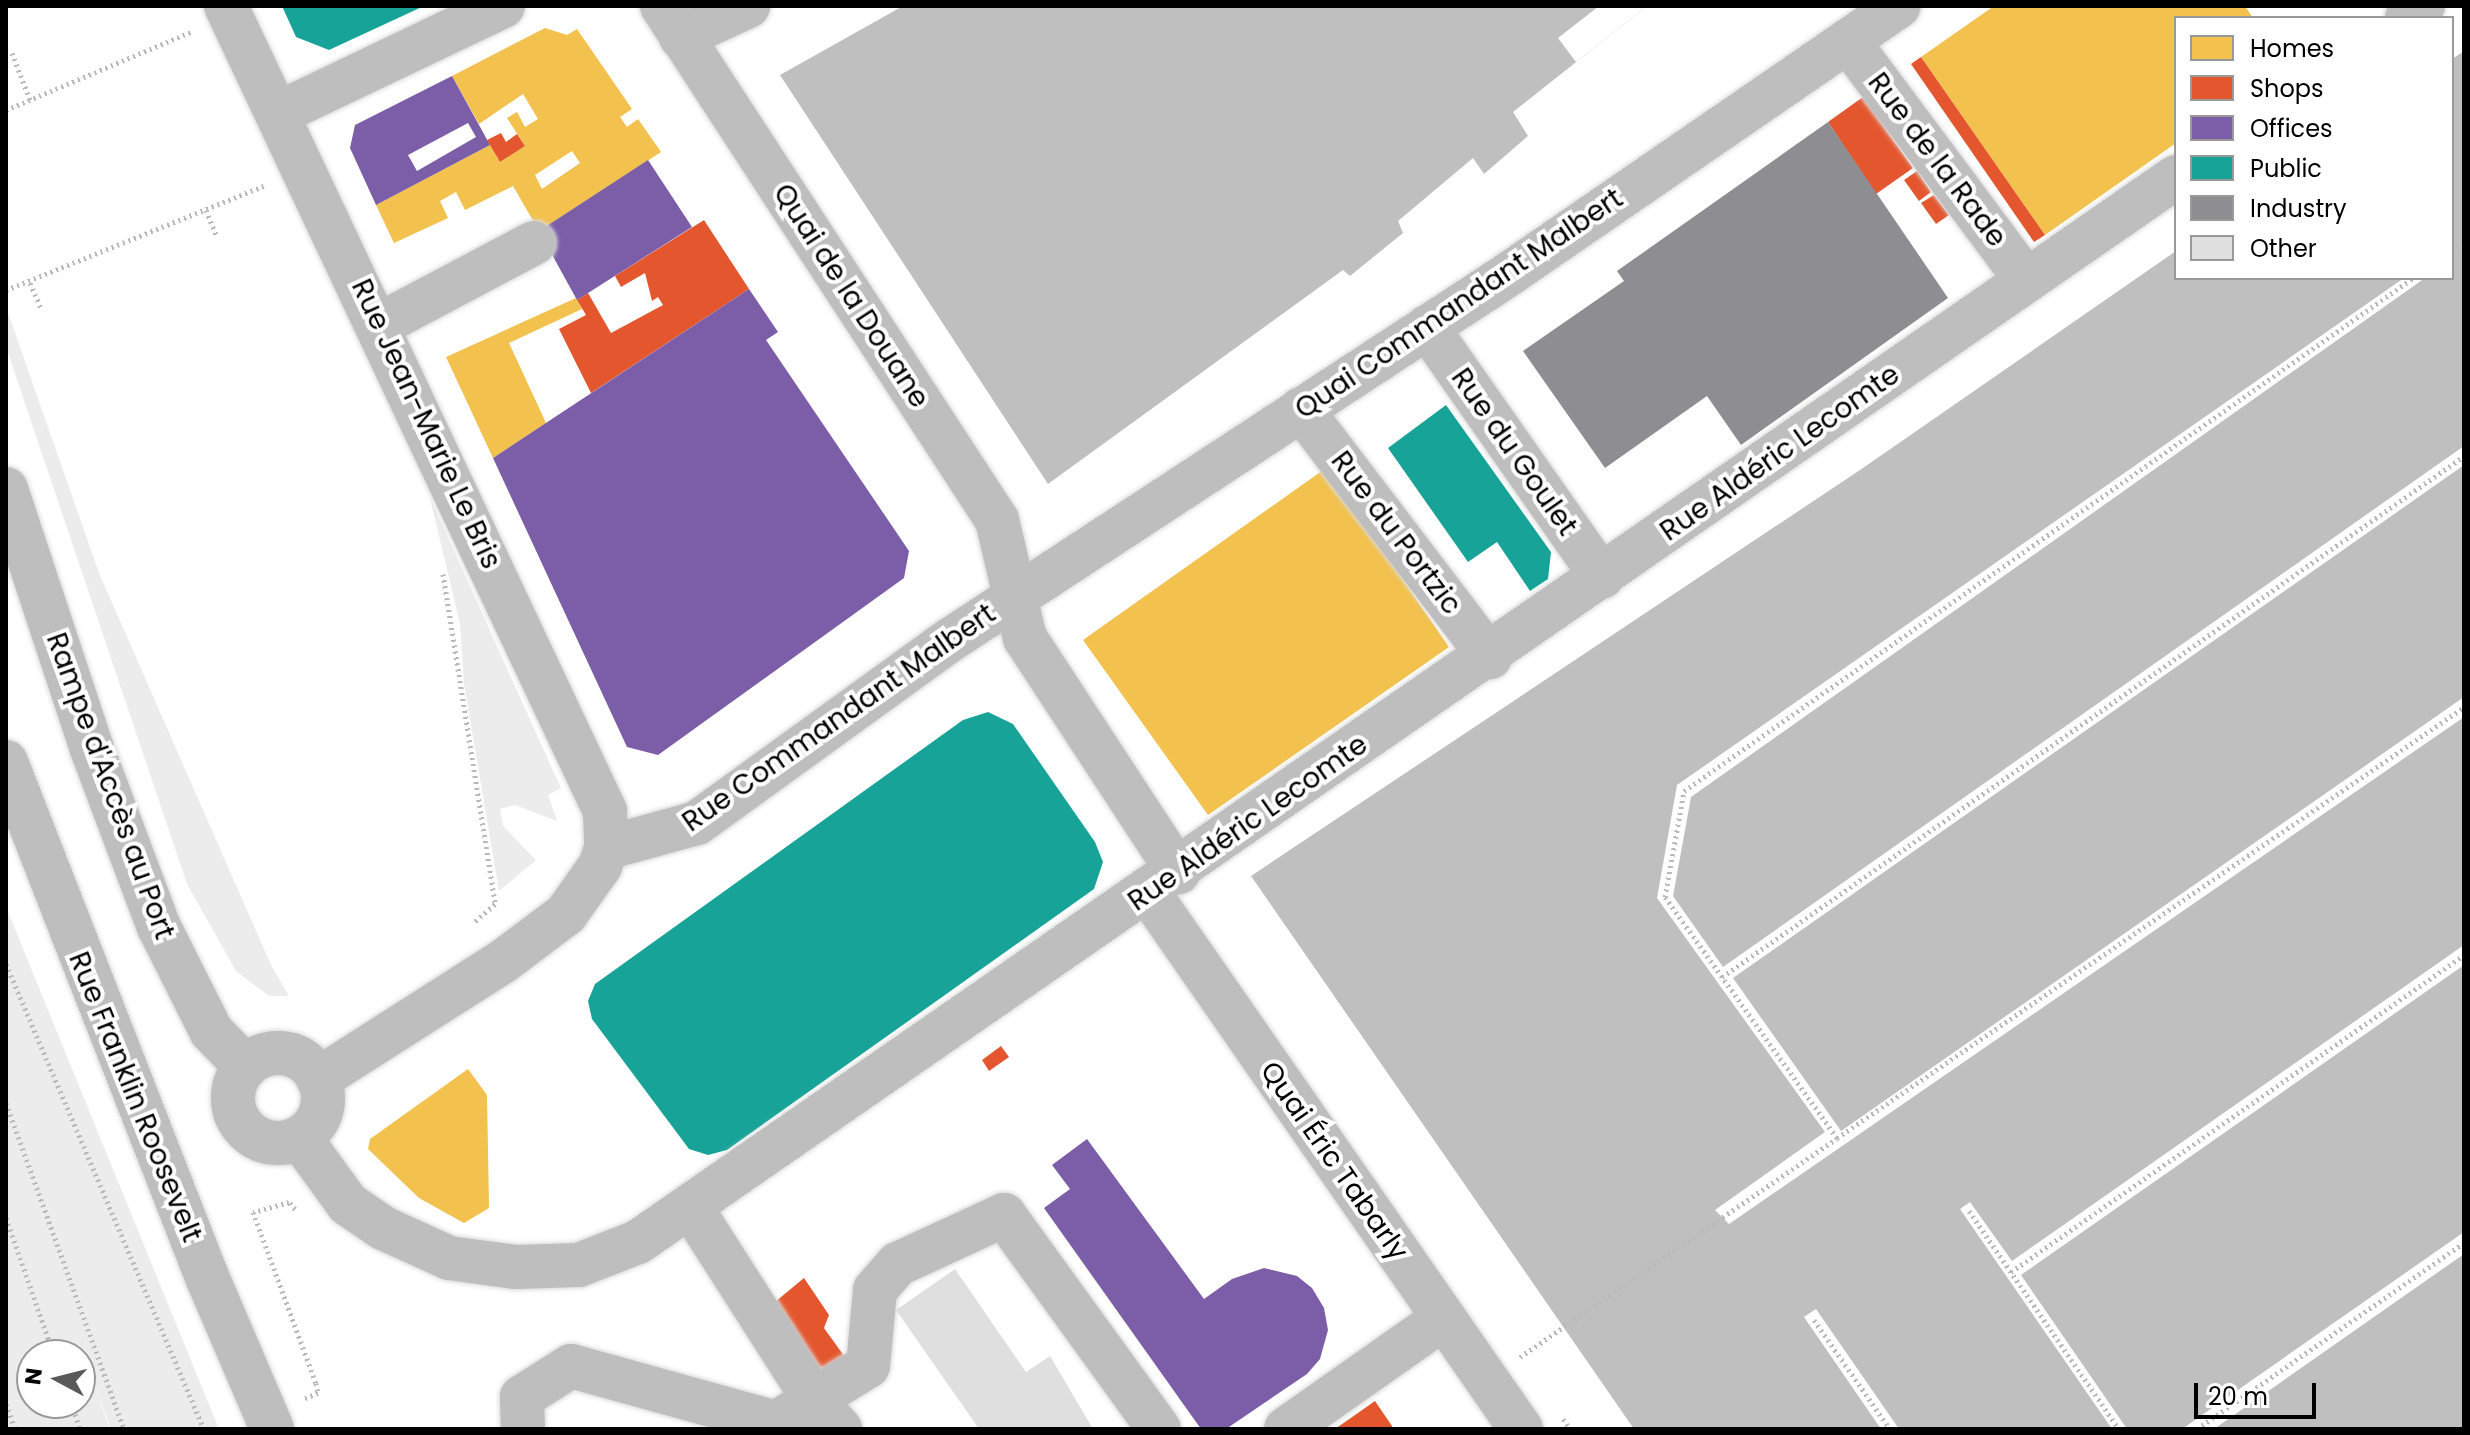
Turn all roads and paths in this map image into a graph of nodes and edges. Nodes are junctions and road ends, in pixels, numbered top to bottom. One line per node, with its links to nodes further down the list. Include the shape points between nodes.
1 (503, 6): 10 (street)
2 (748, 6): 5 (street)
3 (1899, 6): 6 (street, Quai Commandant Malbert)
4 (228, 10): 8 (path); 10 (street, Rue Jean-Marie Le Bris)
5 (672, 21): 28 (street, Quai de la Douane, via 997,520)
6 (1848, 41): 16 (street, Rue de la Rade); 22 (street, Quai Commandant Malbert)
7 (12, 53): 8 (path)
8 (30, 100): 9 (path)
9 (6, 110)
10 (279, 113): 11 (street, Rue Jean-Marie Le Bris)
11 (306, 169): 13 (path); 21 (street, Rue Jean-Marie Le Bris)
12 (2174, 178): 16 (street, Rue Aldéric Lecomte)
13 (206, 210): 14 (path); 18 (path)
14 (217, 237)
15 (534, 243): 21 (street)
16 (2026, 280): 27 (street, Rue Aldéric Lecomte)
17 (2410, 280): 37 (path, via 1684,791 1665,897)
18 (30, 283): 19 (path); 20 (path)
19 (6, 290)
20 (42, 310)
21 (379, 325): 32 (street, Rue Jean-Marie Le Bris, via 595,784 605,811)
22 (1427, 327): 23 (street, Quai Commandant Malbert); 27 (street, Rue du Goulet)
23 (1301, 409): 28 (street, Quai Commandant Malbert); 29 (street, Rue du Portzic)
24 (2464, 456): 37 (path)
25 (6, 489): 38 (street, Rampe d'Accès au Port, via 92,749 159,927 211,1031)
26 (440, 561): 34 (path, via 495,904)
27 (1602, 577): 29 (street, Rue Aldéric Lecomte)
28 (1015, 596): 32 (street, Rue Commandant Malbert, via 697,823); 33 (street, Quai de la Douane, via 1025,638)
29 (1490, 657): 33 (street, Rue Aldéric Lecomte)
30 (2464, 707): 42 (path)
31 (6, 762): 55 (street, Rue Franklin Roosevelt, via 207,1277)
32 (606, 848): 39 (street, via 592,883 566,914 443,1001)
33 (1163, 882): 44 (street, Rue Aldéric Lecomte); 49 (street, Quai Éric Tabarly)
34 (473, 923)
35 (2464, 955): 48 (path)
36 (6, 964): 58 (path)
37 (1722, 977): 42 (path)
38 (246, 1067): 39 (street, via 270,1054 286,1054 301,1059); 41 (street, via 232,1098 243,1128 270,1144)
39 (318, 1079): 41 (street, via 320,1114)
40 (6, 1103): 57 (path)
41 (300, 1138): 43 (street, Rue Aldéric Lecomte)
42 (1837, 1138): 52 (path)
43 (348, 1204): 44 (street, Rue Aldéric Lecomte, via 383,1228 449,1258 516,1267 579,1265 638,1242); 55 (path, via 313,1228 289,1202 253,1212 318,1393)
44 (692, 1209): 54 (street)
45 (1969, 1211): 48 (path)
46 (6, 1218): 51 (path)
47 (2464, 1243): 65 (path)
48 (2011, 1272): 64 (path)
49 (1444, 1318): 61 (street); 62 (street, Quai Éric Tabarly)
50 (1814, 1320): 63 (path)
51 (48, 1339)
52 (1519, 1358)
53 (6, 1404): 56 (path)
54 (827, 1414): 59 (street, via 776,1423 571,1366 522,1397); 60 (street, via 868,1366 875,1290 898,1264 1004,1215)
55 (284, 1415)
56 (15, 1429)
57 (124, 1429)
58 (204, 1429)
59 (523, 1429)
60 (1159, 1429)
61 (1286, 1429)
62 (1521, 1429)
63 (1890, 1429)
64 (2119, 1429)
65 (2197, 1429)

